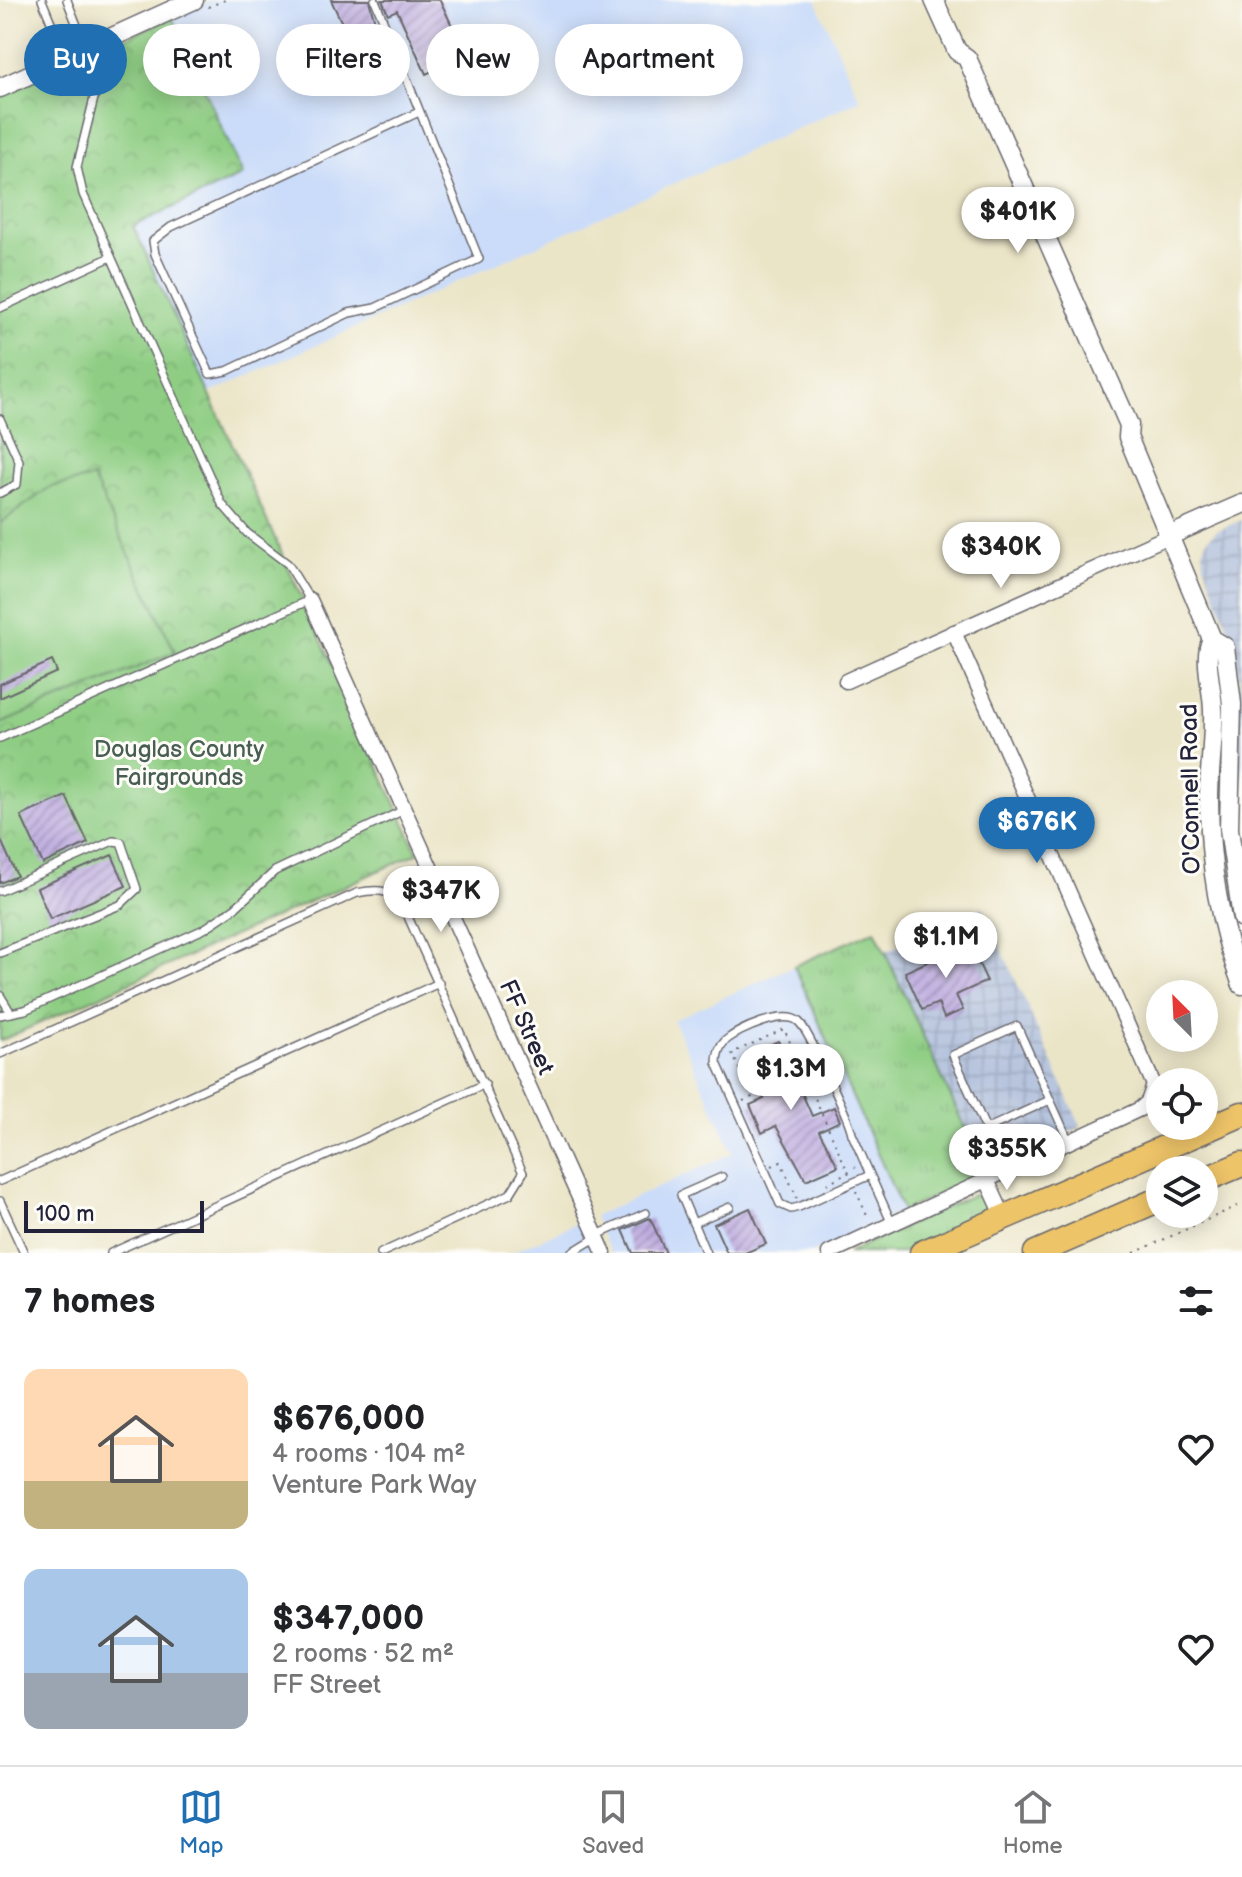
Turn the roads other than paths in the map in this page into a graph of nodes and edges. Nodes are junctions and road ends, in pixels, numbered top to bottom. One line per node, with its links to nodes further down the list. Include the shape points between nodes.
1 (42, 0): 6 (lane)
2 (67, 0): 7 (lane)
3 (194, 0): 8 (street)
4 (375, 0): 12 (lane)
5 (934, 0): 18 (street, O'Connell Road, via 957,51 955,63 1118,430 1128,437)
6 (52, 24)
7 (76, 24)
8 (127, 31)
9 (24, 77): 10 (street)
10 (0, 88)
11 (93, 96): 13 (lane, via 78,181)
12 (419, 112): 12 (lane, via 171,227 153,241 210,374 227,371 349,313 375,308 479,259)
13 (111, 257): 14 (lane); 19 (lane, via 222,504 240,527 288,564)
14 (0, 308)
15 (0, 419): 16 (lane, via 21,469 17,484)
16 (0, 493)
17 (1242, 504): 18 (street)
18 (1171, 535): 20 (street); 21 (street, O'Connell Road)
19 (310, 600): 23 (lane); 25 (street, FF Street)
20 (954, 632): 22 (street); 40 (street, via 1153,1077 1152,1095 1140,1109)
21 (1212, 639): 24 (street, O'Connell Road, via 1225,647); 30 (street, O'Connell Road, via 1206,650 1213,701 1212,857 1222,924)
22 (846, 681)
23 (0, 738)
24 (1237, 743): 27 (street, O'Connell Road, via 1229,829)
25 (406, 809): 32 (lane, via 282,867 204,929); 55 (street, FF Street)
26 (0, 891): 28 (lane, via 113,841 121,842 137,889 120,905)
27 (1242, 918)
28 (0, 953)
29 (439, 983): 34 (lane, via 401,901 374,889); 35 (lane); 47 (lane)
30 (1242, 985)
31 (0, 995): 32 (lane)
32 (11, 1013): 33 (lane)
33 (0, 1015)
34 (0, 1054)
35 (485, 1084): 57 (lane); 58 (lane, via 521,1164 521,1181 502,1199)
36 (1050, 1100): 39 (lane); 39 (lane, via 1017,1026 953,1055); 40 (lane)
37 (1242, 1100): 38 (main road)
38 (1232, 1118): 52 (main road)
39 (986, 1129): 42 (lane)
40 (1069, 1142): 42 (street)
41 (1242, 1164): 43 (main road)
42 (1005, 1172): 46 (street)
43 (1218, 1174)
44 (870, 1175): 44 (lane, via 842,1103 797,1020 779,1016 727,1039 717,1063 780,1204 799,1207); 54 (lane)
45 (722, 1177): 53 (lane, via 681,1195)
46 (987, 1180): 52 (street); 54 (street)
47 (0, 1181)
48 (0, 1201): 56 (lane)
49 (1146, 1205): 64 (main road)
50 (730, 1207): 53 (lane)
51 (646, 1213): 55 (lane)
52 (1004, 1217): 63 (main road)
53 (693, 1223): 61 (lane)
54 (892, 1224): 62 (street)
55 (596, 1236): 59 (lane); 60 (street, FF Street)
56 (24, 1253)
57 (111, 1253)
58 (381, 1253)
59 (571, 1253)
60 (604, 1253)
61 (706, 1253)
62 (829, 1253)
63 (922, 1253)
64 (1036, 1253)

